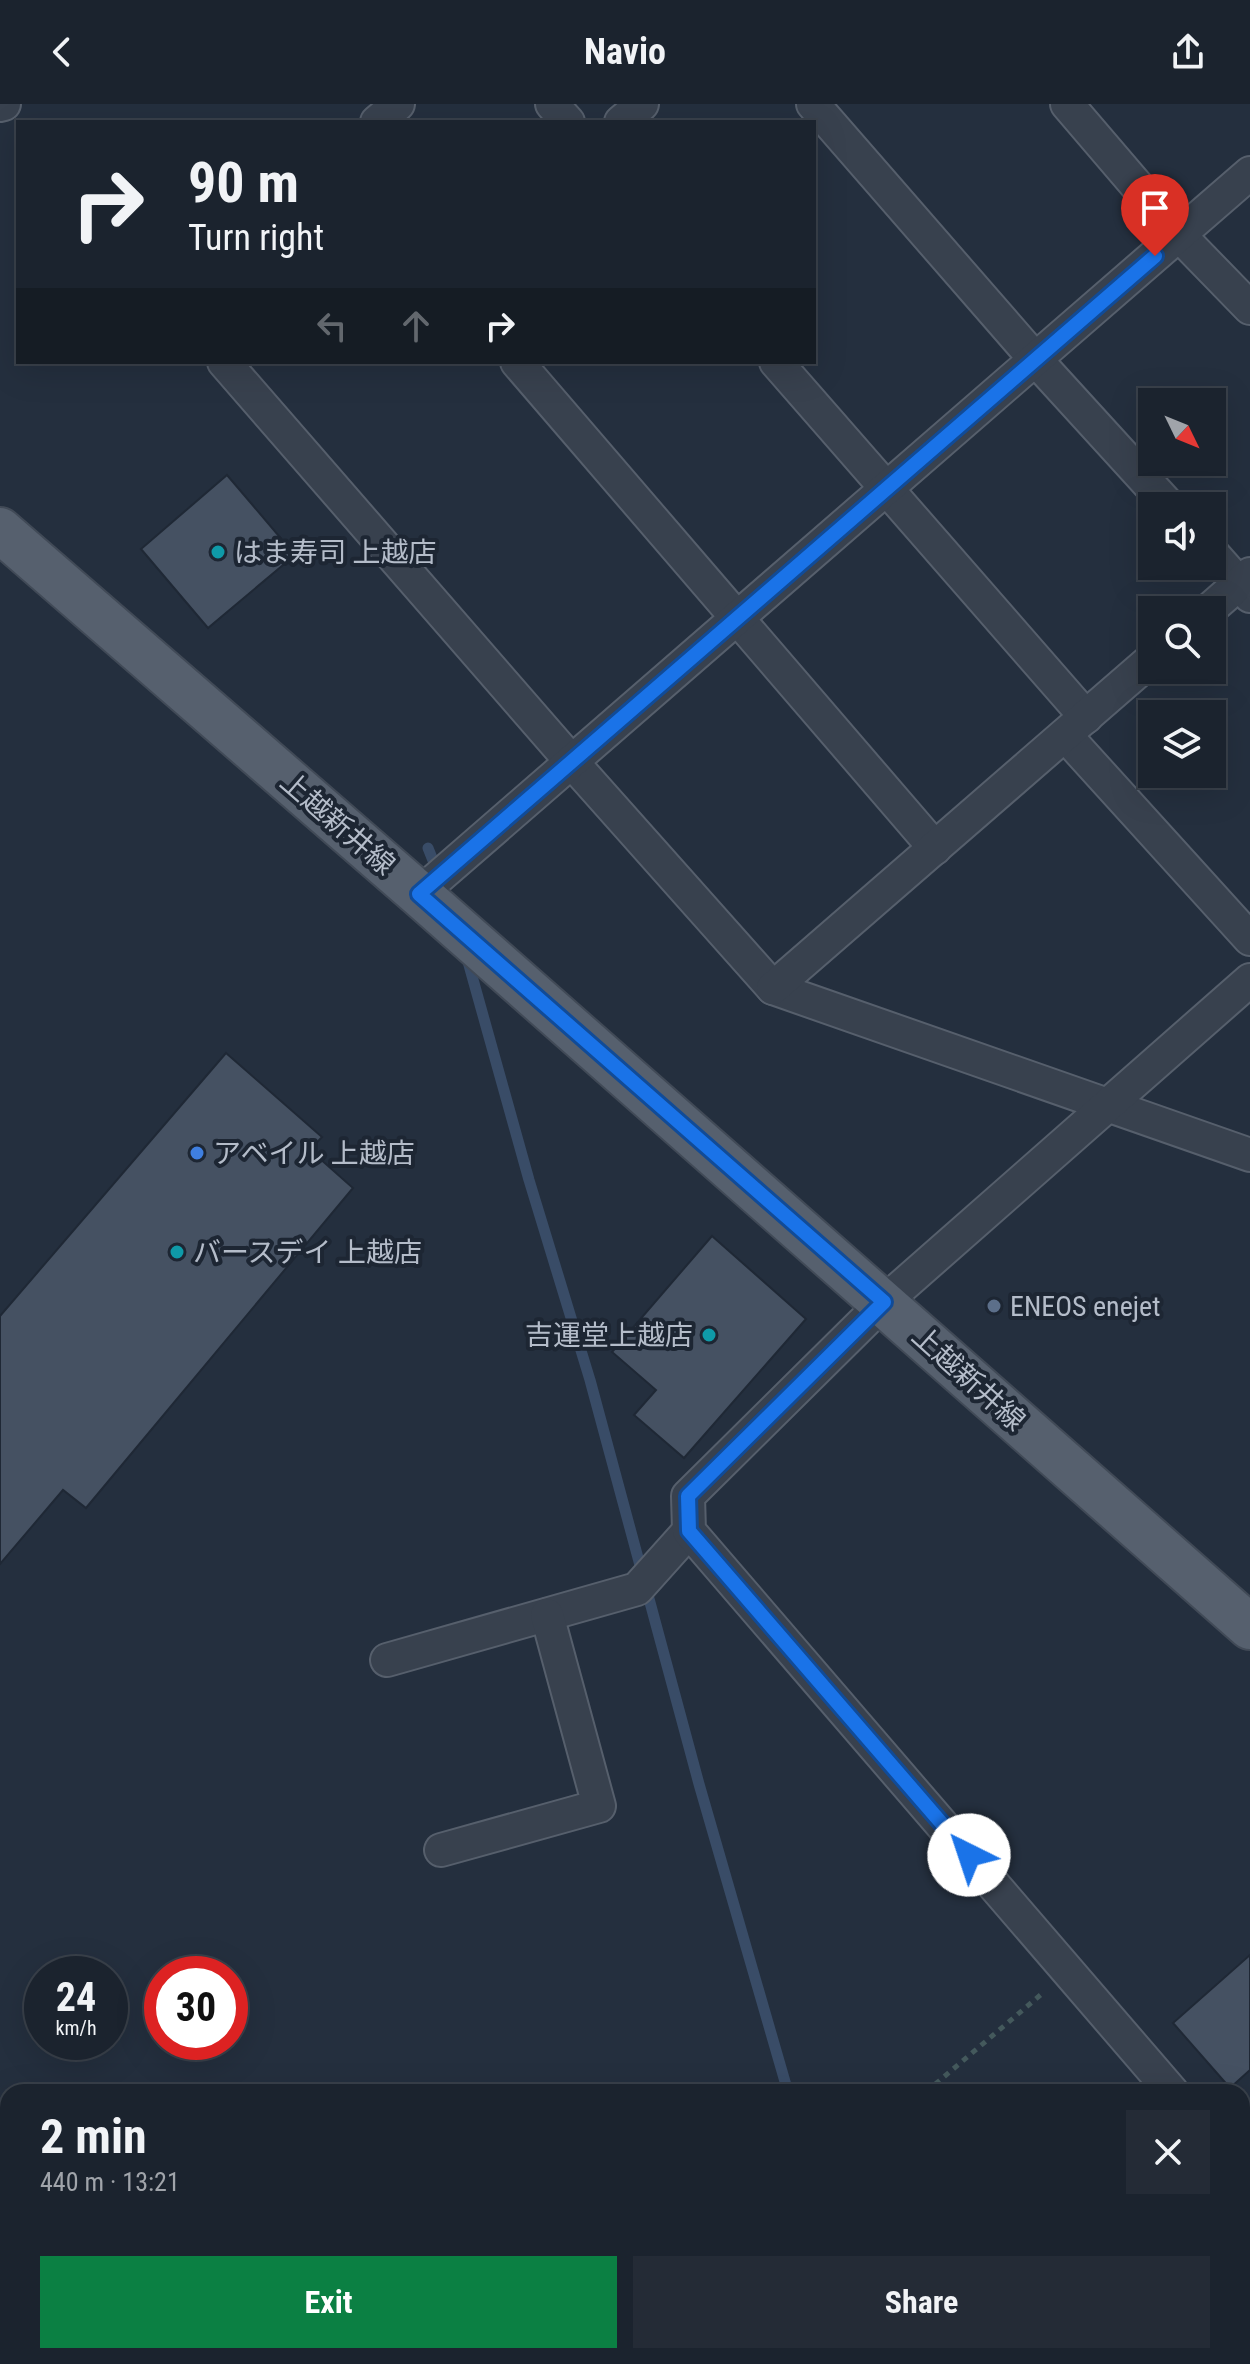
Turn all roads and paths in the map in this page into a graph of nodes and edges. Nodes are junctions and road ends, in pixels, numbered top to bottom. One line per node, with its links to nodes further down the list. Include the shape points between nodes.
1 (398, 104): 6 (street)
2 (552, 104): 7 (street)
3 (642, 104): 8 (street)
4 (813, 104): 12 (street)
5 (1067, 104): 10 (street)
6 (379, 120)
7 (566, 120)
8 (623, 120)
9 (1250, 173): 10 (street)
10 (1179, 235): 11 (street); 12 (street)
11 (1250, 308)
12 (1035, 359): 16 (street); 17 (street)
13 (226, 364): 25 (street)
14 (519, 364): 22 (street)
15 (778, 364): 16 (street)
16 (886, 489): 22 (street); 24 (street)
17 (1156, 492)
18 (0, 530): 27 (main road, 上越新井線)
19 (1226, 566): 20 (street)
20 (1247, 585): 21 (street)
21 (1226, 599)
22 (737, 617): 25 (street); 26 (street)
23 (1138, 671): 24 (street)
24 (1075, 726): 26 (street); 28 (street)
25 (571, 761): 27 (street); 30 (street)
26 (935, 848): 30 (street)
27 (419, 894): 33 (main road, 上越新井線)
28 (1250, 939)
29 (1250, 980): 31 (street)
30 (773, 988): 31 (street)
31 (1107, 1106): 32 (street); 33 (street)
32 (1250, 1155)
33 (884, 1302): 34 (street, via 688,1496); 36 (main road, 上越新井線)
34 (689, 1531): 35 (street, via 637,1589); 39 (street)
35 (547, 1615): 37 (street); 38 (street, via 599,1806)
36 (1250, 1627)
37 (387, 1660)
38 (441, 1850)
39 (1069, 1971): 40 (path); 41 (street)
40 (935, 2084)
41 (1165, 2084)

